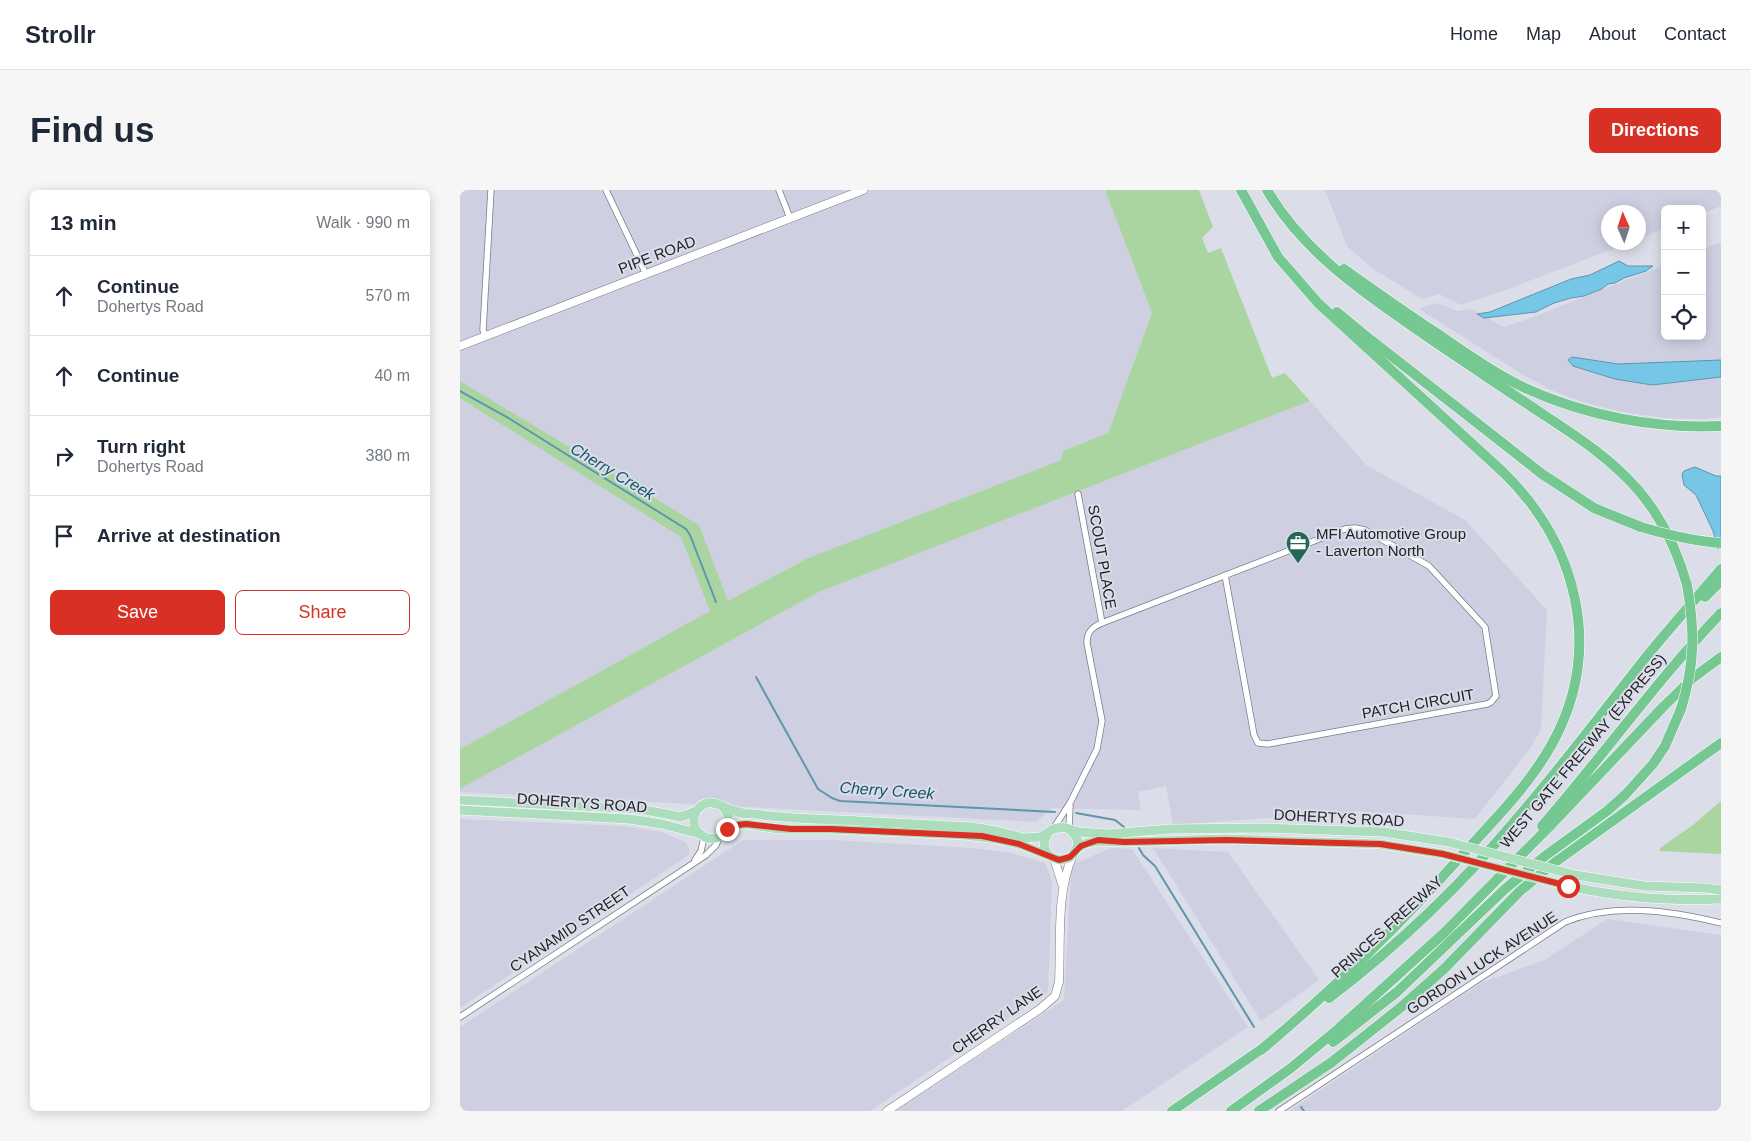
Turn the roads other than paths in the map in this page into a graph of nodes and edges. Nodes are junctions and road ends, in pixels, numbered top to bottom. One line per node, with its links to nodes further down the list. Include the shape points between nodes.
1 (491, 190): 11 (street, via 483,330)
2 (606, 190): 10 (street)
3 (779, 190): 8 (street)
4 (863, 190): 8 (street, PIPE ROAD)
5 (1241, 190): 9 (highway)
6 (1267, 190): 7 (highway)
7 (1277, 207): 13 (highway, via 1339,264 1371,288 1464,352 1526,388 1620,418 1669,426); 45 (highway, bridge, via 1333,268 1366,294 1457,359 1557,423 1626,476 1663,525 1680,562 1690,603 1693,644 1689,685 1682,709 1665,746 1625,795 1505,888 1390,998 1307,1062)
8 (790, 218): 10 (street, PIPE ROAD)
9 (1258, 220): 15 (highway, bridge, via 1282,254 1329,304 1370,340 1542,474 1594,508 1641,527 1668,535); 42 (highway, via 1278,256 1318,303 1503,472 1534,507 1566,564 1574,588 1579,634 1579,657 1570,703 1551,745 1526,782 1399,922)
10 (646, 274): 11 (street, PIPE ROAD)
11 (486, 336): 12 (street, PIPE ROAD)
12 (460, 346)
13 (1721, 426)
14 (1078, 494): 20 (street, SCOUT PLACE)
15 (1721, 543)
16 (1721, 569): 22 (highway)
17 (1225, 575): 17 (street, PATCH CIRCUIT, via 1345,529 1365,530 1429,566 1485,627 1496,690 1494,700 1468,708 1268,744 1258,743); 20 (street, PATCH CIRCUIT)
18 (1721, 581): 22 (highway, WEST GATE FREEWAY (EXPRESS))
19 (1721, 613): 39 (highway, WEST GATE FREEWAY (EXPRESS))
20 (1102, 623): 25 (street, PATCH CIRCUIT, via 1091,628 1087,637 1102,721 1098,749)
21 (1721, 657): 39 (highway, via 1664,706)
22 (1645, 659): 42 (highway, PRINCES FREEWAY, via 1526,809 1466,875 1386,952)
23 (1721, 742): 46 (highway, via 1554,863 1520,891 1444,969 1400,1008 1332,1062)
24 (460, 800): 28 (main road, DOHERTYS ROAD, via 640,809 681,817)
25 (1070, 803): 29 (street, PATCH CIRCUIT); 30 (street, PATCH CIRCUIT)
26 (722, 806): 28 (main road, via 708,803); 30 (main road, via 756,815 972,827 1023,838 1040,836); 31 (main road, via 729,820)
27 (460, 810): 32 (main road, DOHERTYS ROAD, via 629,819)
28 (696, 812): 32 (main road, via 694,826)
29 (1070, 829): 30 (main road); 33 (main road, via 1076,836); 37 (main road, DOHERTYS ROAD, bridge, via 1094,834 1211,828 1383,832 1448,842 1575,875 1644,886)
30 (1051, 830): 34 (main road, via 1044,846)
31 (724, 833): 32 (main road, via 715,838); 34 (main road, via 746,824 791,829 965,835 1019,844); 35 (street, CYANAMID STREET, via 712,850)
32 (702, 835): 35 (street, via 701,851)
33 (1075, 852): 34 (main road, via 1065,859); 36 (street, CHERRY LANE); 38 (main road, DOHERTYS ROAD, bridge, via 1087,842 1098,840 1380,844 1443,854 1598,892 1642,899)
34 (1052, 857): 36 (street, CHERRY LANE)
35 (694, 862): 41 (street, CYANAMID STREET)
36 (1062, 886): 43 (street, CHERRY LANE, via 1059,982 1055,996)
37 (1721, 890)
38 (1721, 899)
39 (1469, 909): 45 (highway, via 1338,1029)
40 (1721, 923): 47 (street, GORDON LUCK AVENUE, via 1622,910 1593,913 1565,922)
41 (460, 1017)
42 (1262, 1050): 44 (highway, PRINCES FREEWAY)
43 (887, 1111)
44 (1172, 1111)
45 (1232, 1111)
46 (1259, 1111)
47 (1279, 1111)

